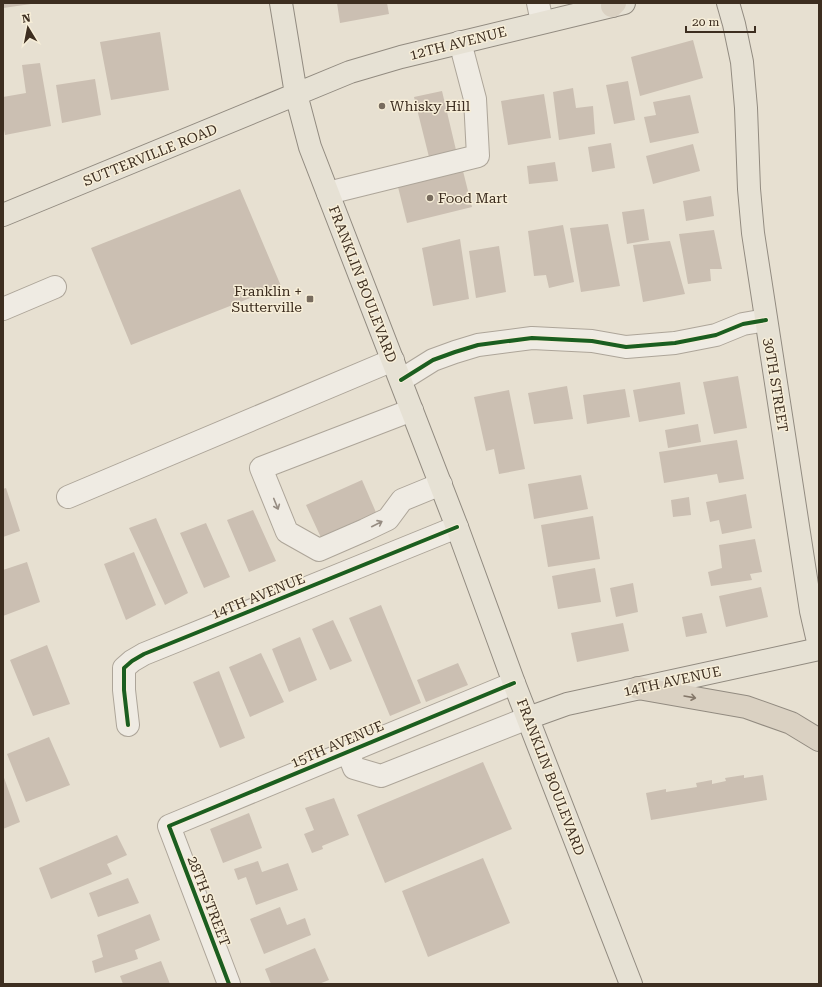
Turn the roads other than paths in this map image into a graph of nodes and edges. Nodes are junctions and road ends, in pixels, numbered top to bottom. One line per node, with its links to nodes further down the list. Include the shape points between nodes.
1 (281, 3): 6 (main road, FRANKLIN BOULEVARD)
2 (728, 3): 11 (main road, 30TH STREET, via 742,62 752,233)
3 (617, 4): 4 (main road, 12TH AVENUE)
4 (540, 12): 5 (main road, 12TH AVENUE)
5 (460, 42): 6 (main road, 12TH AVENUE, via 350,72); 7 (street, via 475,99 478,156)
6 (296, 94): 7 (main road, FRANKLIN BOULEVARD, via 310,147); 8 (main road, SUTTERVILLE ROAD)
7 (328, 193): 12 (main road, FRANKLIN BOULEVARD)
8 (3, 215)
9 (55, 287): 10 (street)
10 (3, 309)
11 (766, 320): 13 (street, via 743,324 716,335 668,344 626,347 592,341 532,338 478,345 433,360); 18 (main road, 30TH STREET)
12 (393, 360): 13 (main road, FRANKLIN BOULEVARD); 16 (street)
13 (401, 380): 14 (main road, FRANKLIN BOULEVARD)
14 (412, 410): 15 (main road, FRANKLIN BOULEVARD); 15 (street, one-way to 15, via 261,468 287,532 319,550 388,518 402,500)
15 (441, 484): 17 (main road, FRANKLIN BOULEVARD)
16 (68, 497)
17 (457, 527): 19 (main road, FRANKLIN BOULEVARD); 22 (street, 14TH AVENUE, via 151,651 132,661 124,668)
18 (819, 648): 20 (main road, 14TH AVENUE)
19 (514, 682): 21 (main road, FRANKLIN BOULEVARD); 24 (street, 15TH AVENUE)
20 (638, 688): 21 (main road, 14TH AVENUE, via 567,704); 23 (highway, one-way to 23, via 746,707 791,722)
21 (528, 718): 24 (street, via 381,776 354,768); 27 (main road, FRANKLIN BOULEVARD)
22 (128, 725)
23 (819, 740)
24 (348, 752): 25 (street, 15TH AVENUE)
25 (169, 826): 26 (street, 28TH STREET)
26 (230, 984)
27 (631, 984)

